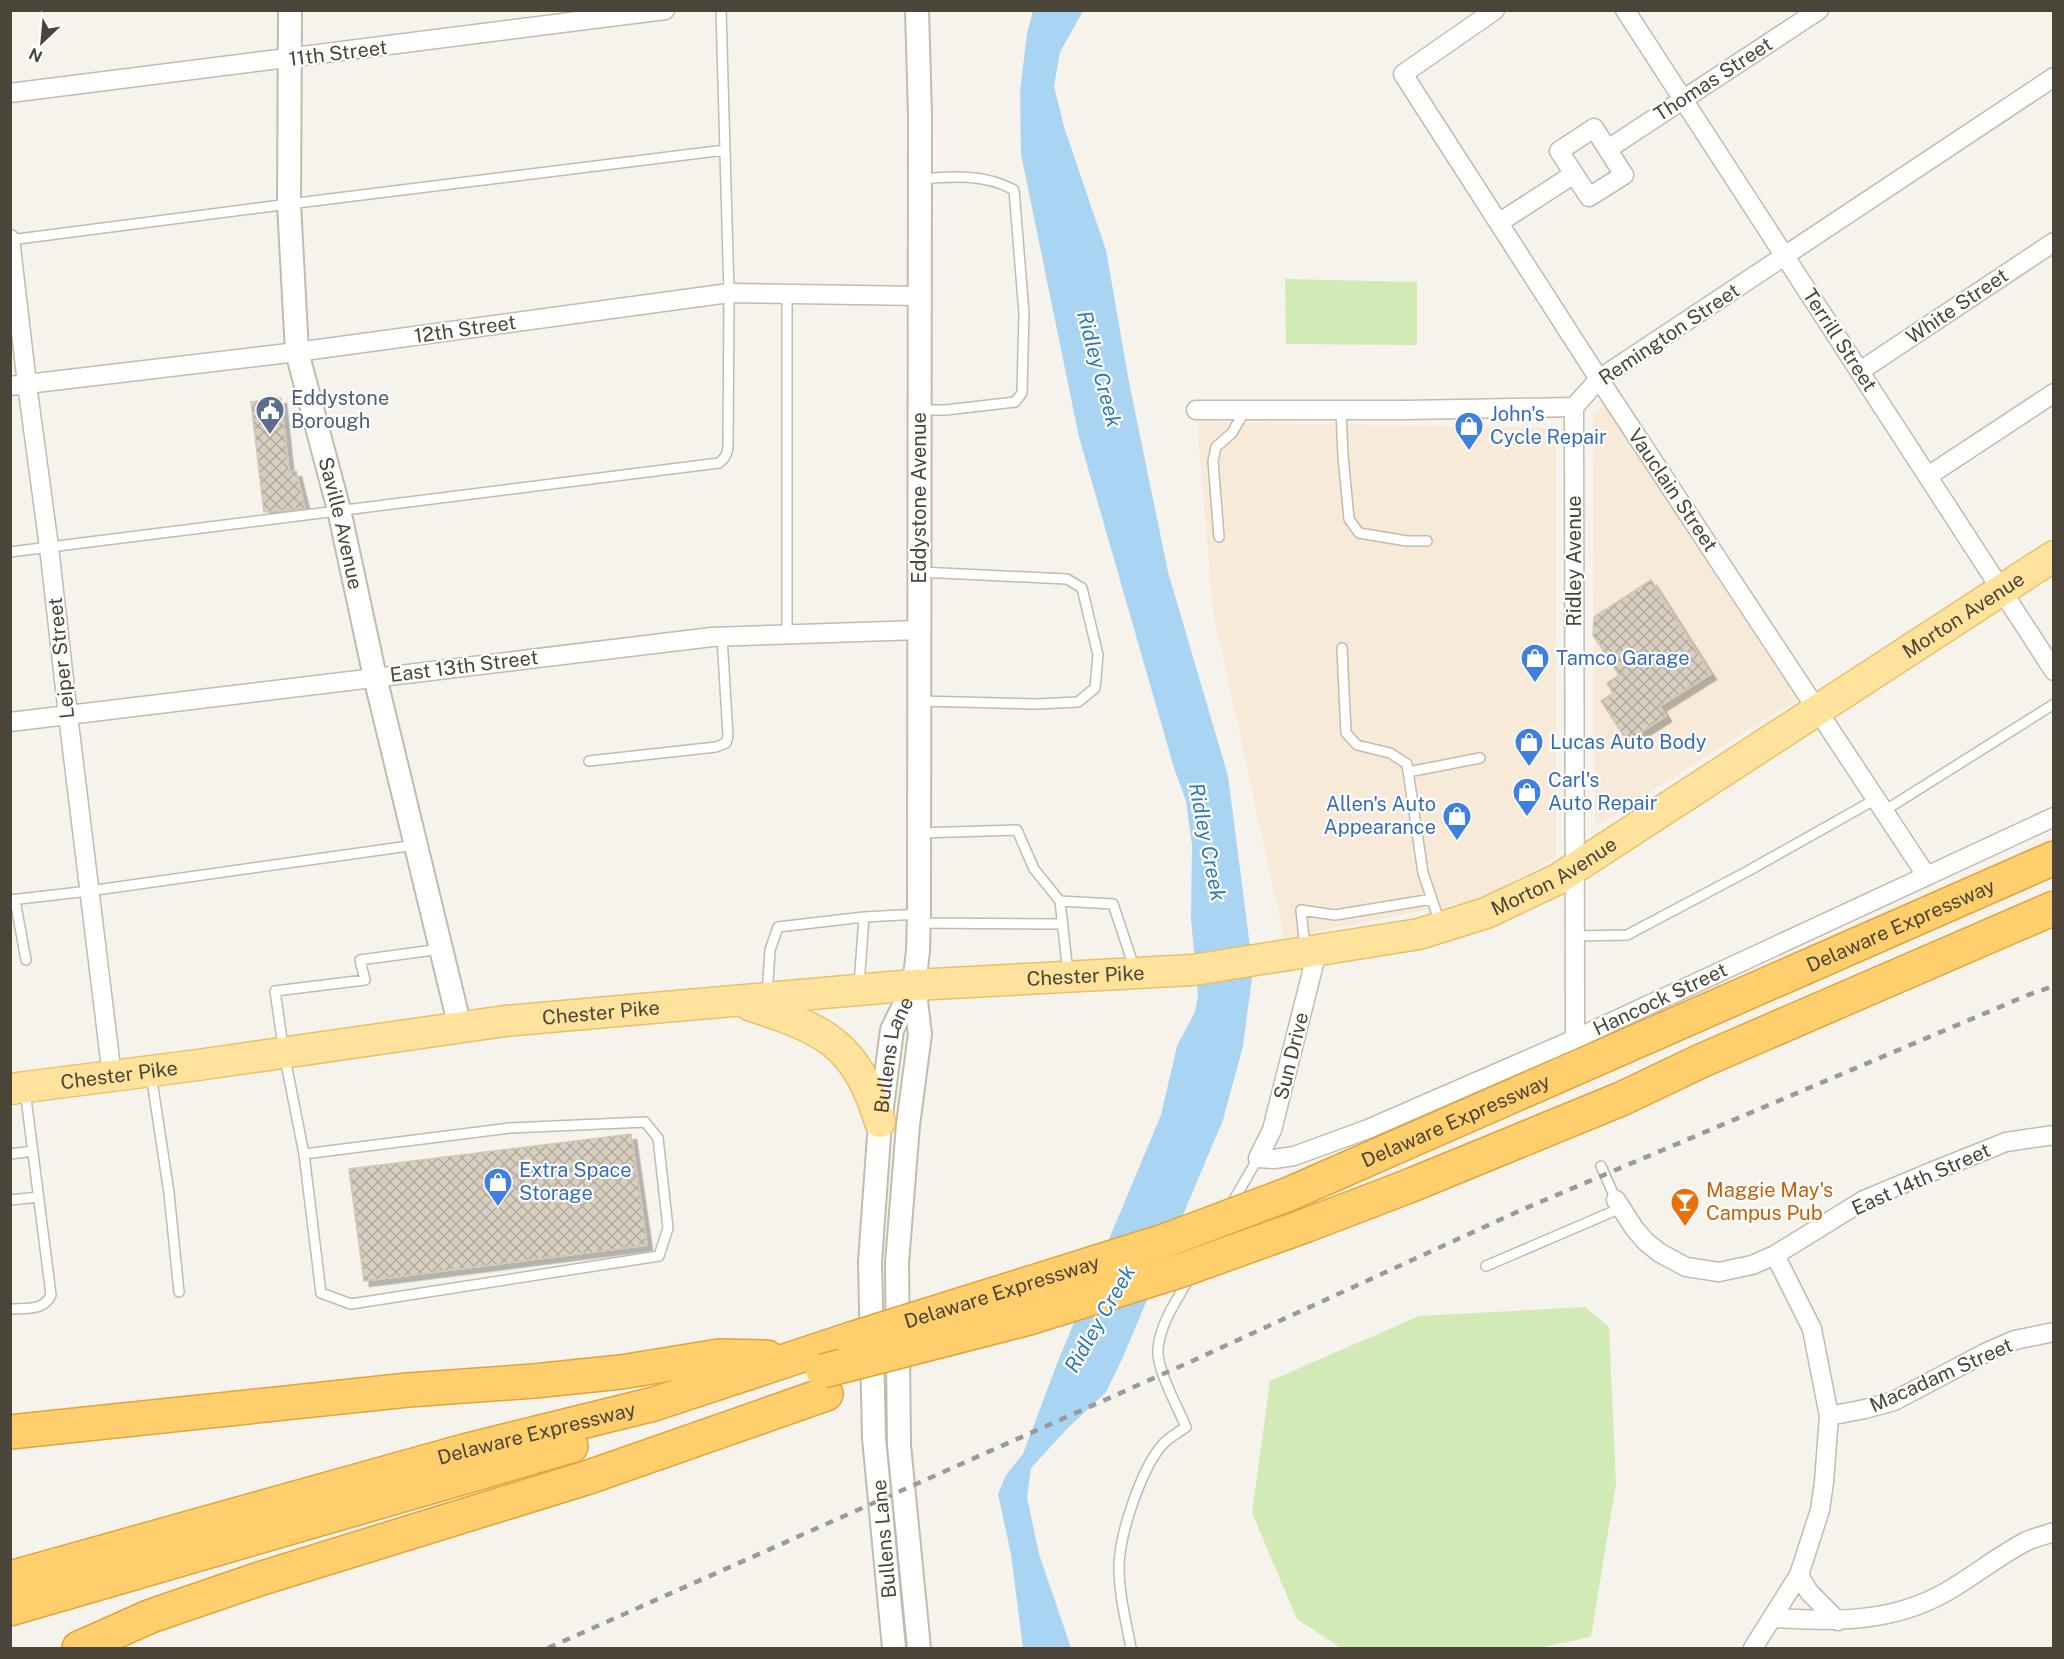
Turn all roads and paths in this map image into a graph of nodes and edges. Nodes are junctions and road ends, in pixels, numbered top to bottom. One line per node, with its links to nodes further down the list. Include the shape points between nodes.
1 (290, 10): 9 (street, Saville Avenue)
2 (665, 10): 8 (street, 11th Street)
3 (721, 10): 14 (lane)
4 (917, 10): 16 (street, Eddystone Avenue)
5 (1495, 10): 18 (street, Vauclain Street, via 1403,74)
6 (1625, 10): 12 (street, Terrill Street)
7 (1819, 10): 12 (street, Thomas Street)
8 (598, 15): 9 (street, 11th Street)
9 (290, 59): 11 (street, 11th Street); 17 (street, Saville Avenue)
10 (2054, 77): 21 (street, Remington Street)
11 (10, 93)
12 (1683, 99): 13 (street, Thomas Street); 21 (street, Terrill Street)
13 (1608, 148): 15 (street, via 1594,128 1559,151); 15 (street, via 1624,175 1589,197)
14 (725, 150): 17 (lane); 22 (lane)
15 (1574, 174): 18 (street)
16 (920, 180): 24 (street, Eddystone Avenue); 31 (lane, via 980,178 1014,190 1024,313 1022,393 1015,402)
17 (289, 204): 19 (lane); 25 (street, Saville Avenue)
18 (1500, 222): 27 (street, Vauclain Street)
19 (11, 240): 28 (street, Leiper Street)
20 (2054, 242): 26 (street, White Street)
21 (1785, 256): 26 (street, Terrill Street); 27 (street, Remington Street)
22 (729, 293): 23 (street, 12th Street); 25 (street, 12th Street); 36 (lane, via 728,447 727,455 719,463)
23 (787, 294): 24 (street, 12th Street); 45 (lane)
24 (920, 296): 31 (street, Eddystone Avenue)
25 (297, 352): 28 (street, 12th Street); 36 (street, Saville Avenue)
26 (1860, 371): 35 (street, Terrill Street)
27 (1599, 379): 30 (street, Remington Street); 52 (street, Vauclain Street)
28 (19, 385): 39 (street, Leiper Street)
29 (2054, 393): 35 (street)
30 (1574, 407): 34 (street); 63 (street, Ridley Avenue)
31 (920, 410): 42 (street, Eddystone Avenue)
32 (1196, 410): 33 (street)
33 (1245, 410): 34 (street); 37 (lane, via 1232,433 1216,447 1213,461)
34 (1341, 410): 38 (lane, via 1349,519 1359,533)
35 (1928, 476): 43 (street, Terrill Street)
36 (339, 510): 39 (lane); 49 (street, Saville Avenue)
37 (1218, 537)
38 (1427, 541)
39 (49, 547): 40 (lane); 53 (street, Leiper Street)
40 (10, 552)
41 (2054, 556): 43 (main road, Morton Avenue)
42 (919, 572): 44 (street, Eddystone Avenue); 50 (lane, via 1067,579 1082,588 1098,655 1095,688 1078,702)
43 (2001, 590): 48 (street, Terrill Street); 52 (main road, Morton Avenue)
44 (919, 630): 45 (street, East 13th Street); 50 (street, Eddystone Avenue)
45 (787, 635): 46 (street, East 13th Street)
46 (722, 637): 49 (street, East 13th Street); 56 (lane, via 726,743)
47 (1342, 648): 57 (lane, via 1346,733 1357,745 1390,753 1407,764)
48 (2053, 668)
49 (375, 676): 53 (street, East 13th Street); 61 (street, Saville Avenue)
50 (919, 701): 60 (street, Eddystone Avenue)
51 (2054, 704): 58 (lane)
52 (1818, 709): 58 (street, Vauclain Street); 63 (main road, Morton Avenue)
53 (68, 715): 54 (street, East 13th Street); 65 (street, Leiper Street)
54 (10, 722)
55 (1480, 758): 57 (lane)
56 (589, 760)
57 (1408, 772): 66 (lane, via 1423,873)
58 (1880, 805): 64 (street, Vauclain Street); 74 (lane, via 1627,935)
59 (2054, 817): 64 (street, Hancock Street)
60 (919, 833): 68 (lane, via 1017,830 1034,869); 71 (street, Eddystone Avenue)
61 (416, 845): 65 (lane); 75 (street, Saville Avenue)
62 (2054, 858): 108 (highway, Delaware Expressway, bridge, via 1289,1194)
63 (1575, 868): 73 (main road, Morton Avenue, via 1505,906); 74 (street, Ridley Avenue)
64 (1926, 875): 86 (street, Hancock Street)
65 (89, 891): 67 (lane); 89 (street, Leiper Street)
66 (1431, 898): 73 (lane); 76 (lane, via 1335,915 1301,910)
67 (13, 900): 77 (lane)
68 (1060, 901): 72 (lane); 79 (lane, via 1113,904)
69 (2054, 908): 108 (highway, Delaware Expressway, bridge, via 1621,1099 1307,1225 1182,1270 1029,1318)
70 (864, 917): 71 (lane); 82 (lane); 83 (lane, via 778,927 770,950)
71 (919, 919): 72 (lane); 81 (street, Eddystone Avenue)
72 (1062, 924): 80 (lane)
73 (1442, 928): 76 (main road, Morton Avenue)
74 (1575, 936): 86 (street, Ridley Avenue)
75 (441, 949): 85 (street, Saville Avenue); 87 (lane, via 360,960 364,980 275,992)
76 (1311, 953): 78 (main road, Morton Avenue); 96 (street, Sun Drive, via 1272,1130)
77 (26, 960)
78 (1193, 970): 79 (main road, Chester Pike)
79 (1136, 974): 80 (main road, Chester Pike)
80 (1068, 978): 81 (main road, Chester Pike)
81 (914, 986): 82 (main road, Chester Pike); 91 (street, Bullens Lane, via 892,1030); 119 (street, Bullens Lane, via 920,1034 897,1263 898,1445)
82 (859, 990): 83 (main road, Chester Pike)
83 (767, 998): 84 (main road, Chester Pike)
84 (735, 1000): 85 (main road, Chester Pike); 91 (main road, via 808,1026 835,1044 864,1079)
85 (460, 1027): 87 (main road, Chester Pike)
86 (1575, 1039): 96 (street, Hancock Street, via 1322,1147 1284,1158)
87 (284, 1053): 88 (main road, Chester Pike); 95 (lane)
88 (150, 1071): 89 (main road, Chester Pike); 105 (lane)
89 (112, 1076): 90 (main road, Chester Pike)
90 (17, 1088): 93 (lane)
91 (880, 1122): 118 (street, Bullens Lane, via 870,1262 871,1342 874,1438)
92 (2054, 1135): 103 (street, East 14th Street, via 2006,1143 1874,1196)
93 (33, 1151): 94 (lane); 98 (lane)
94 (10, 1154)
95 (304, 1155): 95 (lane, via 321,1293 351,1304 659,1256 668,1228 658,1138 645,1122 510,1128)
96 (1258, 1158): 101 (lane)
97 (1601, 1166): 100 (lane)
98 (39, 1197): 99 (lane); 106 (lane, via 51,1295 40,1307)
99 (10, 1200)
100 (1619, 1204): 103 (street, East 14th Street, via 1646,1242 1686,1267 1719,1272); 104 (lane)
101 (1215, 1233)
102 (1204, 1253): 120 (lane, via 1171,1312 1158,1349 1161,1369 1186,1427 1164,1442 1153,1458 1123,1535 1121,1594)
103 (1775, 1255): 109 (street, via 1812,1329)
104 (1486, 1266)
105 (179, 1292)
106 (10, 1309)
107 (2054, 1332): 109 (street, Macadam Street, via 2015,1340 1894,1401)
108 (815, 1368): 110 (highway, via 719,1356 610,1373); 113 (highway, Delaware Expressway, via 464,1451); 114 (highway, Delaware Expressway, via 469,1476); 117 (highway, via 589,1477 259,1579 151,1616)
109 (1829, 1416): 112 (street, via 1820,1510)
110 (10, 1432)
111 (2054, 1532): 116 (street, via 2027,1541 1945,1593 1914,1607 1885,1616)
112 (1799, 1575): 115 (street); 116 (street, via 1809,1592)
113 (10, 1578)
114 (10, 1609)
115 (1772, 1618): 116 (street); 121 (street)
116 (1838, 1621)
117 (78, 1648)
118 (894, 1648)
119 (919, 1648)
120 (1131, 1648)
121 (1753, 1648)

